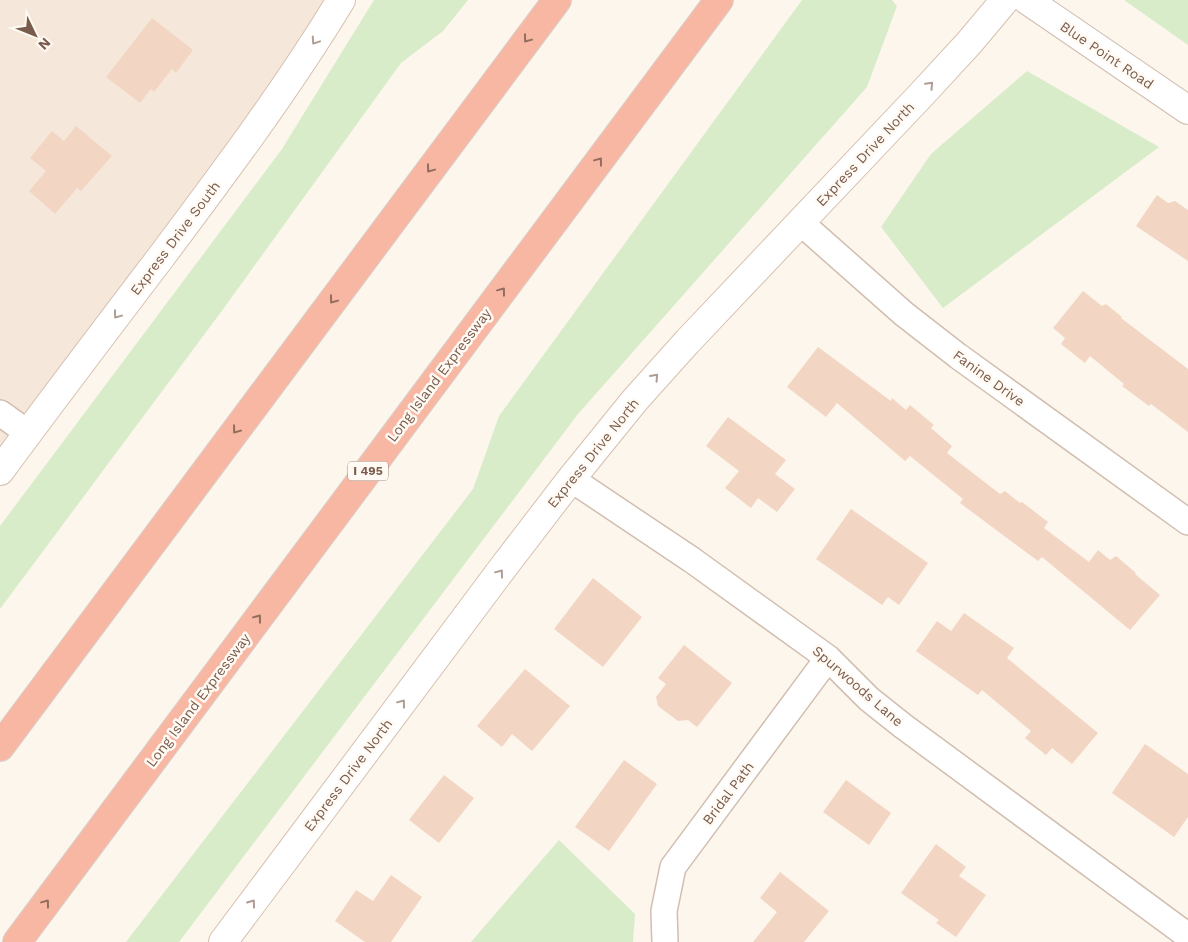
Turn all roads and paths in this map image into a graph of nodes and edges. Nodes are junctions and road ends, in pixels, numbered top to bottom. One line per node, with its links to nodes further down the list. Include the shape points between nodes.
1 (341, 0): 9 (main road, Express Drive South, one-way to 9, via 266,114)
2 (557, 0): 14 (highway, one-way to 14)
3 (719, 0): 16 (highway, Long Island Expressway / I 495, one-way to 3)
4 (1005, 0): 7 (main road, Express Drive North, one-way to 4, via 969,43)
5 (1027, 0): 6 (main road, Blue Point Road)
6 (1188, 110)
7 (800, 222): 11 (main road, Express Drive North, one-way to 7, via 635,400); 12 (street, Fanine Drive, via 904,314 958,356)
8 (0, 413): 9 (street)
9 (28, 433): 10 (main road, Express Drive South)
10 (0, 471)
11 (571, 479): 13 (street, Spurwoods Lane, via 692,560); 17 (main road, Express Drive North, one-way to 11)
12 (1188, 522)
13 (828, 658): 15 (street, Spurwoods Lane, via 869,699 903,726); 18 (street, Bridal Path, via 674,867 664,911)
14 (0, 747)
15 (1188, 936)
16 (17, 942)
17 (223, 942)
18 (664, 942)

